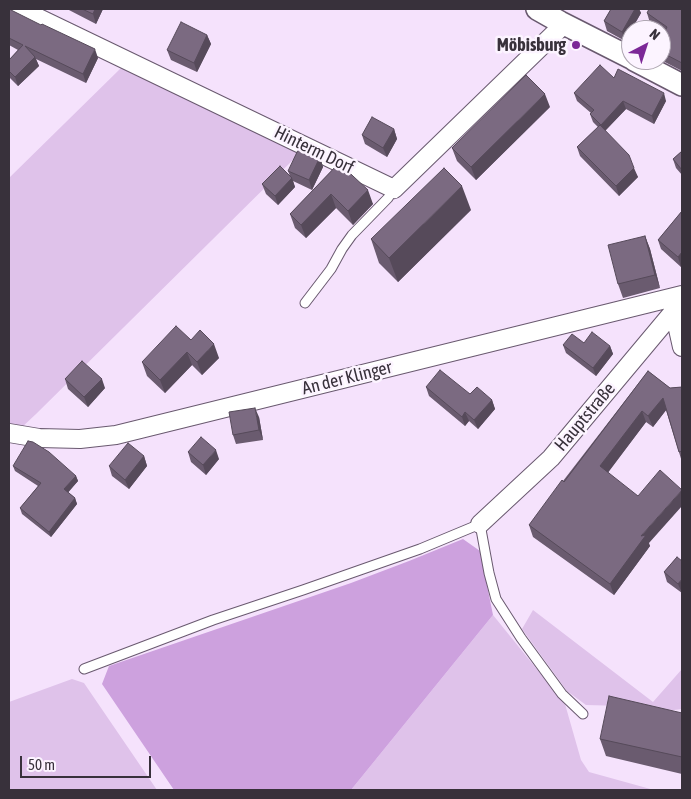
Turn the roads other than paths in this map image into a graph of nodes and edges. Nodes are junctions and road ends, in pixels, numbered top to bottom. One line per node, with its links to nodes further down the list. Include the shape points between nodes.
1 (20, 9): 7 (street, Hinterm Dorf)
2 (538, 9): 3 (street)
3 (560, 22): 4 (street); 7 (street, via 559,29)
4 (621, 53)
5 (653, 70): 6 (street)
6 (682, 85)
7 (394, 189): 9 (lane, via 352,235)
8 (682, 294): 12 (street, An der Klinger, via 116,434 80,439)
9 (305, 303)
10 (678, 307): 11 (street); 13 (street, Hauptstraße, via 551,458)
11 (682, 346)
12 (9, 433)
13 (480, 524): 14 (lane, via 420,549 213,620); 15 (lane, via 496,599 562,694)
14 (84, 669)
15 (583, 714)

